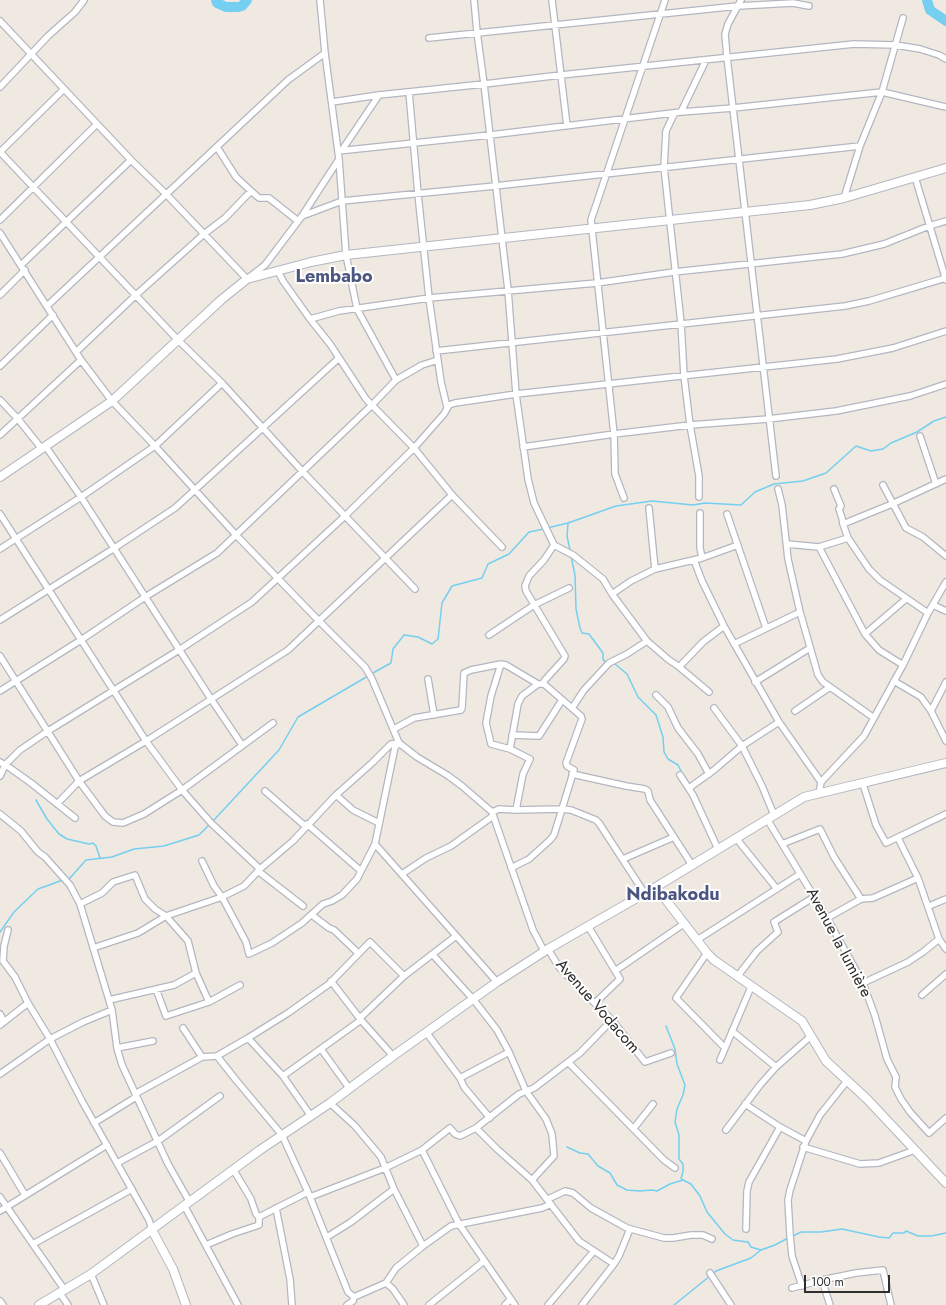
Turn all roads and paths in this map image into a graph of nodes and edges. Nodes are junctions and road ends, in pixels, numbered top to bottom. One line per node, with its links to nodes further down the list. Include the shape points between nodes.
1 (84, 0): 16 (street)
2 (320, 0): 17 (street)
3 (474, 0): 13 (street)
4 (552, 0): 12 (street)
5 (665, 0): 9 (street)
6 (741, 0): 7 (street)
7 (738, 6): 8 (street, via 793,2); 9 (street); 18 (street, via 725,34)
8 (809, 6)
9 (661, 13): 12 (street); 21 (street)
10 (903, 18): 15 (street)
11 (0, 20): 16 (street)
12 (555, 25): 13 (street); 22 (street)
13 (477, 32): 14 (street); 23 (street)
14 (429, 38)
15 (896, 45): 18 (street, via 854,44); 19 (street, via 920,48); 27 (street)
16 (32, 53): 24 (street); 25 (street)
17 (325, 53): 29 (street); 40 (street, via 288,80)
18 (726, 57): 20 (street); 31 (street)
19 (946, 59)
20 (706, 60): 21 (street); 32 (street)
21 (642, 66): 22 (street); 34 (street)
22 (561, 75): 23 (street); 36 (street)
23 (484, 84): 26 (street); 37 (street)
24 (0, 87)
25 (64, 89): 35 (street); 42 (street)
26 (409, 92): 28 (street); 38 (street)
27 (882, 92): 30 (street); 31 (street); 39 (street)
28 (379, 94): 29 (street); 41 (street)
29 (332, 102): 41 (street)
30 (946, 107)
31 (733, 108): 32 (street); 45 (street)
32 (681, 112): 33 (street)
33 (674, 114): 34 (street); 46 (street, via 666,131)
34 (624, 119): 36 (street); 48 (street)
35 (98, 124): 44 (street); 51 (street)
36 (566, 126): 37 (street)
37 (490, 135): 38 (street); 50 (street)
38 (413, 144): 41 (street); 54 (street)
39 (860, 146): 45 (street); 55 (street)
40 (217, 147): 52 (street, via 236,176); 53 (street)
41 (340, 151): 43 (street)
42 (0, 152): 51 (street)
43 (339, 159): 56 (street); 58 (street)
44 (131, 160): 53 (street); 62 (street)
45 (739, 160): 46 (street); 57 (street)
46 (664, 167): 48 (street); 60 (street)
47 (946, 168): 49 (street)
48 (608, 173): 50 (street); 64 (street, via 591,220)
49 (915, 178): 55 (street); 63 (street)
50 (495, 186): 54 (street); 67 (street)
51 (34, 187): 59 (street); 62 (street)
52 (251, 191): 58 (street, via 259,198 269,198); 66 (street, via 225,218)
53 (166, 194): 66 (street); 70 (street)
54 (418, 194): 56 (street); 68 (street)
55 (844, 198): 57 (street, via 810,205)
56 (342, 201): 58 (street); 69 (street)
57 (744, 212): 60 (street); 72 (street)
58 (300, 218): 76 (street, via 265,265)
59 (0, 220)
60 (669, 221): 64 (street); 75 (street)
61 (946, 221): 63 (street)
62 (66, 222): 70 (street); 71 (street)
63 (929, 226): 72 (street, via 884,244 842,254); 77 (street)
64 (592, 228): 67 (street); 78 (street)
65 (0, 233): 71 (street)
66 (204, 234): 76 (street); 81 (street)
67 (501, 238): 68 (street); 79 (street)
68 (425, 247): 69 (street); 82 (street)
69 (346, 255): 74 (street); 84 (street)
70 (99, 257): 81 (street); 83 (street)
71 (21, 265): 73 (street)
72 (752, 265): 75 (street); 86 (street)
73 (25, 270): 80 (street); 83 (street)
74 (278, 271): 76 (street); 87 (street)
75 (674, 272): 78 (street); 88 (street)
76 (247, 279): 91 (street)
77 (946, 279): 86 (street, via 845,306)
78 (597, 283): 79 (street); 90 (street)
79 (508, 290): 82 (street); 92 (street)
80 (0, 295)
81 (136, 295): 91 (street); 93 (street)
82 (429, 298): 84 (street); 94 (street)
83 (47, 306): 85 (street)
84 (357, 309): 87 (street); 101 (street)
85 (53, 315): 93 (street); 98 (street)
86 (757, 315): 88 (street); 99 (street)
87 (310, 319): 95 (street)
88 (681, 323): 90 (street); 100 (street)
89 (946, 331): 99 (street, via 893,348 837,359)
90 (604, 332): 92 (street); 103 (street)
91 (178, 340): 102 (street); 107 (street)
92 (513, 343): 94 (street); 105 (street)
93 (77, 351): 96 (street)
94 (436, 351): 97 (street)
95 (339, 358): 108 (street); 113 (street)
96 (81, 360): 107 (street); 110 (street)
97 (438, 360): 101 (street, via 422,365); 109 (street)
98 (0, 366)
99 (762, 367): 100 (street); 111 (street)
100 (684, 376): 103 (street); 112 (street)
101 (396, 380): 108 (street)
102 (222, 383): 113 (street); 117 (street)
103 (608, 383): 105 (street); 114 (street)
104 (946, 384): 111 (street, via 902,398)
105 (516, 394): 109 (street, via 455,403); 118 (street)
106 (0, 400): 110 (street)
107 (112, 401): 117 (street); 119 (street)
108 (371, 406): 120 (street); 121 (street)
109 (447, 407): 120 (street, via 444,414)
110 (18, 419): 115 (street); 119 (street)
111 (768, 419): 112 (street); 122 (street)
112 (690, 425): 114 (street); 132 (street, via 699,476)
113 (263, 428): 121 (street); 129 (street)
114 (614, 434): 118 (street); 133 (street, via 615,474)
115 (0, 435)
116 (920, 436): 125 (street)
117 (155, 446): 129 (street); 131 (street)
118 (523, 447): 145 (street, via 534,504)
119 (44, 448): 123 (street); 131 (street)
120 (414, 448): 130 (street); 139 (street)
121 (302, 471): 139 (street); 141 (street)
122 (776, 476)
123 (0, 477)
124 (946, 479): 125 (street)
125 (936, 484): 134 (street)
126 (883, 485): 134 (street)
127 (778, 489): 144 (street)
128 (834, 489): 140 (street, via 841,506 839,509)
129 (195, 490): 141 (street); 150 (street, via 175,508)
130 (452, 495): 148 (street); 152 (street)
131 (81, 497): 143 (street); 150 (street)
132 (699, 497)
133 (624, 498)
134 (892, 504): 140 (street); 151 (street, via 906,528 923,537)
135 (649, 508): 155 (street)
136 (700, 513): 153 (street)
137 (0, 514): 143 (street)
138 (727, 514): 146 (street)
139 (346, 516): 152 (street); 156 (street)
140 (843, 524): 142 (street)
141 (236, 535): 156 (street); 162 (street, via 216,553)
142 (848, 538): 147 (street); 163 (street, via 868,569)
143 (16, 539): 149 (street); 160 (street)
144 (787, 544): 147 (street); 167 (street)
145 (554, 545): 161 (street, via 589,566 603,579); 164 (street, via 529,576 525,586)
146 (738, 545): 153 (street); 172 (street)
147 (819, 546): 173 (street)
148 (502, 547)
149 (0, 549)
150 (113, 549): 160 (street); 162 (street)
151 (946, 556)
152 (386, 558): 159 (street); 170 (street)
153 (702, 558): 154 (street)
154 (694, 560): 155 (street); 171 (street)
155 (655, 569): 161 (street)
156 (278, 578): 170 (street); 179 (street, via 252,602)
157 (946, 582): 165 (street)
158 (569, 588): 164 (street)
159 (415, 589)
160 (49, 590): 169 (street); 175 (street)
161 (612, 594): 176 (street)
162 (145, 597): 175 (street); 179 (street)
163 (906, 599): 168 (street); 173 (street)
164 (534, 605): 174 (street); 189 (street, via 565,656)
165 (933, 605): 166 (street); 168 (street)
166 (946, 611)
167 (800, 612): 172 (street); 178 (street)
168 (928, 613): 182 (street)
169 (0, 620)
170 (318, 621): 197 (street, via 288,650); 207 (street, via 365,667)
171 (724, 626): 177 (street); 183 (street, via 702,642)
172 (766, 628): 177 (street)
173 (865, 634): 182 (street, via 879,650)
174 (489, 635)
175 (81, 640): 185 (street); 191 (street)
176 (647, 641): 183 (street); 199 (street, via 609,663 584,690)
177 (734, 644): 187 (street)
178 (810, 648): 187 (street); 190 (street, via 818,675)
179 (179, 650): 191 (street); 197 (street)
180 (0, 656): 185 (street)
181 (501, 664): 189 (street); 203 (street, via 464,673 462,708); 215 (street, via 486,723 491,744)
182 (903, 665): 186 (street)
183 (678, 666): 193 (street)
184 (428, 679): 203 (street)
185 (16, 681): 192 (street); 208 (street)
186 (894, 681): 202 (street, via 921,697); 204 (street)
187 (756, 682): 205 (street)
188 (946, 682): 194 (street)
189 (541, 684): 198 (street); 209 (street, via 522,696)
190 (830, 687): 201 (street); 204 (street)
191 (114, 690): 208 (street); 211 (street)
192 (0, 691)
193 (709, 692)
194 (939, 695): 196 (street); 202 (street)
195 (656, 696): 219 (street, via 668,707 678,728 698,754)
196 (946, 698)
197 (211, 699): 211 (street); 213 (street)
198 (562, 700): 199 (street); 209 (street, via 539,736)
199 (572, 708): 218 (street, via 582,719 566,763 574,770)
200 (714, 708): 214 (street, Avenue la lumière)
201 (795, 711)
202 (931, 711): 210 (street)
203 (434, 715): 207 (street, via 414,718)
204 (874, 718): 223 (street, via 864,736)
205 (779, 722): 214 (street); 223 (street)
206 (273, 724): 213 (street)
207 (394, 730): 212 (street)
208 (48, 731): 217 (street); 222 (street)
209 (512, 736): 215 (street)
210 (946, 741)
211 (146, 742): 222 (street); 226 (street)
212 (399, 743): 229 (street, via 391,744); 234 (street, via 462,786); 238 (street, via 395,747)
213 (242, 745): 226 (street)
214 (742, 746): 219 (street); 236 (street, Avenue la lumière, via 762,786)
215 (510, 749): 232 (street, via 530,759 523,774)
216 (946, 763): 224 (street)
217 (2, 764): 221 (street); 230 (street)
218 (572, 774): 231 (street); 240 (street, via 645,789)
219 (709, 774): 225 (street)
220 (680, 775): 225 (street)
221 (0, 776)
222 (80, 781): 226 (street, via 105,816 113,822 124,823); 230 (street)
223 (821, 782): 228 (street)
224 (863, 784): 228 (street); 242 (street, via 876,825 886,844)
225 (688, 788): 245 (street)
226 (182, 790): 250 (street)
227 (265, 791): 239 (street)
228 (819, 794): 236 (street, via 804,797)
229 (336, 795): 238 (street, via 353,810); 239 (street)
230 (57, 804): 237 (street)
231 (561, 809): 232 (street); 246 (street, via 571,810 599,823); 249 (street, via 554,835 550,840 529,859)
232 (516, 810): 234 (street, via 499,808)
233 (0, 814): 262 (street, via 21,831 70,885)
234 (492, 814): 249 (street, Avenue Vodacom); 252 (street, via 451,846)
235 (946, 814): 242 (street)
236 (771, 817): 241 (street); 244 (street, Avenue la lumière)
237 (75, 818)
238 (379, 823): 243 (street)
239 (306, 825): 250 (street, via 293,841); 251 (street)
240 (674, 837): 246 (street); 248 (street)
241 (736, 838): 245 (street); 256 (street)
242 (898, 838): 254 (street)
243 (374, 844): 251 (street); 252 (street)
244 (782, 844): 253 (street, Avenue la lumière); 260 (street, via 820,829 834,857)
245 (718, 849): 248 (street)
246 (623, 859): 257 (street)
247 (202, 861): 258 (street)
248 (692, 865): 255 (street)
249 (511, 868): 276 (street, Avenue Vodacom, via 533,930)
250 (259, 870): 258 (street, via 244,886); 263 (street)
251 (361, 870): 265 (street, via 357,879 342,895 323,904)
252 (402, 874): 271 (street)
253 (800, 874): 256 (street); 259 (street, Avenue la lumière)
254 (918, 878): 260 (street, via 873,898); 264 (street)
255 (656, 887): 257 (street); 268 (street)
256 (777, 889): 273 (street)
257 (645, 894): 269 (street)
258 (222, 897): 265 (street, via 246,942 249,954); 266 (street)
259 (814, 897): 267 (street, Avenue la lumière); 284 (street, via 774,922 778,932 757,951)
260 (861, 899): 267 (street)
261 (946, 899): 264 (street)
262 (80, 904): 266 (street, via 102,893 112,882 135,875 145,899 154,909); 274 (street)
263 (303, 906)
264 (929, 906): 272 (street)
265 (312, 915): 277 (street, via 334,930)
266 (166, 916): 274 (street, via 138,933); 281 (street, via 188,941)
267 (828, 918): 287 (street, Avenue la lumière)
268 (684, 923): 273 (street); 280 (street)
269 (588, 926): 276 (street); 280 (street)
270 (8, 930): 295 (street, via 3,961 15,977)
271 (456, 936): 279 (street); 286 (street)
272 (939, 939): 275 (street); 287 (street, via 908,962)
273 (697, 940): 278 (street)
274 (93, 948): 293 (street)
275 (946, 949)
276 (546, 950): 286 (street); 296 (street, Avenue Vodacom)
277 (358, 953): 283 (street, via 370,942); 285 (street)
278 (707, 953): 284 (street); 310 (street, via 676,998)
279 (433, 955): 283 (street); 292 (street)
280 (615, 971): 296 (street, via 620,979)
281 (196, 973): 290 (street, via 174,985); 294 (street)
282 (946, 974): 291 (street)
283 (404, 976): 299 (street)
284 (737, 977): 289 (street)
285 (331, 981): 299 (street); 306 (street, via 288,1013)
286 (497, 982): 292 (street)
287 (862, 983): 333 (street, Avenue la lumière, via 875,1016 887,1059 896,1077 895,1087 901,1099 929,1133)
288 (240, 985): 294 (street)
289 (751, 987): 303 (street); 305 (street, via 802,1021)
290 (156, 989): 293 (street); 294 (street, via 166,1016)
291 (922, 995)
292 (473, 999): 304 (street); 312 (street, via 497,1030)
293 (109, 1000): 297 (street)
294 (209, 1002)
295 (28, 1003): 301 (street); 307 (street)
296 (595, 1003): 300 (street, Avenue Vodacom)
297 (112, 1010): 307 (street); 309 (street)
298 (0, 1014): 301 (street)
299 (360, 1019): 311 (street); 315 (street)
300 (612, 1020): 313 (street, Avenue Vodacom, via 645,1062); 318 (street)
301 (2, 1024)
302 (183, 1028): 316 (street)
303 (732, 1030): 310 (street); 319 (street)
304 (426, 1032): 315 (street); 322 (street)
305 (811, 1036): 319 (street); 323 (street, via 826,1061)
306 (248, 1038): 314 (street); 321 (street)
307 (50, 1039): 320 (street); 334 (street)
308 (153, 1041): 309 (street)
309 (118, 1048): 326 (street, via 122,1065)
310 (725, 1048): 317 (street)
311 (321, 1049): 321 (street); 324 (street)
312 (509, 1052): 322 (street); 325 (street)
313 (671, 1053)
314 (218, 1056): 316 (street); 339 (street)
315 (393, 1056): 324 (street)
316 (202, 1057): 326 (street)
317 (720, 1060)
318 (568, 1062): 325 (street, via 534,1088); 336 (street)
319 (776, 1067): 330 (street)
320 (0, 1074)
321 (283, 1076): 331 (street)
322 (460, 1078): 332 (street, via 464,1087)
323 (846, 1081): 341 (street, via 820,1115); 345 (street, via 867,1099)
324 (350, 1088): 328 (street)
325 (526, 1091): 332 (street); 351 (street, via 546,1119 553,1141 554,1156)
326 (136, 1096): 334 (street); 340 (street)
327 (220, 1096): 340 (street)
328 (330, 1103): 331 (street); 348 (street, via 381,1157)
329 (654, 1104): 336 (street)
330 (745, 1104): 337 (street); 338 (street)
331 (311, 1116): 339 (street)
332 (490, 1118): 335 (street)
333 (946, 1118)
334 (94, 1123): 342 (street)
335 (476, 1128): 344 (street, via 460,1136 450,1128); 351 (street)
336 (634, 1128): 349 (street)
337 (780, 1128): 341 (street); 366 (street, via 749,1182)
338 (726, 1130)
339 (282, 1135): 350 (street); 356 (street)
340 (158, 1141): 347 (street); 359 (street)
341 (806, 1141): 343 (street)
342 (107, 1145): 347 (street); 355 (street)
343 (803, 1147): 345 (street, via 860,1164 879,1162); 380 (street, via 788,1200 792,1256)
344 (422, 1150): 348 (street); 364 (street)
345 (915, 1150): 352 (street)
346 (0, 1154): 355 (street)
347 (117, 1163): 353 (street)
348 (385, 1168): 354 (street); 356 (street)
349 (675, 1168)
350 (233, 1169): 359 (street); 363 (street)
351 (532, 1180): 358 (street)
352 (946, 1183)
353 (132, 1189): 367 (street); 370 (street)
354 (394, 1189): 368 (street); 372 (street)
355 (25, 1195): 360 (street)
356 (309, 1195): 361 (street); 368 (street)
357 (0, 1197): 360 (street)
358 (550, 1202): 364 (street, via 542,1208); 365 (street, via 565,1191 573,1193 591,1208); 373 (street, via 580,1241)
359 (187, 1203): 367 (street); 371 (street)
360 (7, 1207): 362 (street); 370 (street)
361 (276, 1208): 363 (street); 392 (street, via 290,1279)
362 (0, 1211)
363 (259, 1217): 371 (street, via 259,1226)
364 (459, 1224): 372 (street, via 451,1226); 374 (street)
365 (630, 1229): 369 (street, via 664,1238 691,1235); 375 (street)
366 (746, 1229)
367 (152, 1230): 376 (street); 390 (street, via 173,1269)
368 (327, 1237): 383 (street, via 348,1292)
369 (712, 1239)
370 (33, 1244): 382 (street)
371 (206, 1244): 391 (street)
372 (423, 1246): 379 (street, via 396,1268)
373 (594, 1251): 375 (street); 398 (street)
374 (484, 1261): 384 (street); 395 (street)
375 (614, 1264): 399 (street)
376 (91, 1274): 382 (street); 389 (street)
377 (711, 1275): 400 (street)
378 (822, 1280): 380 (street); 401 (street); 402 (street, via 883,1270)
379 (386, 1284): 383 (street); 394 (street, via 393,1289)
380 (802, 1286): 381 (street)
381 (792, 1288)
382 (61, 1290): 387 (street); 388 (street)
383 (354, 1297): 393 (street)
384 (511, 1299): 396 (street); 397 (street)
385 (0, 1301): 386 (street)
386 (3, 1305)
387 (39, 1305)
388 (68, 1305)
389 (104, 1305)
390 (186, 1305)
391 (238, 1305)
392 (292, 1305)
393 (347, 1305)
394 (404, 1305)
395 (429, 1305)
396 (505, 1305)
397 (515, 1305)
398 (548, 1305)
399 (582, 1305)
400 (730, 1305)
401 (830, 1305)
402 (891, 1305)

